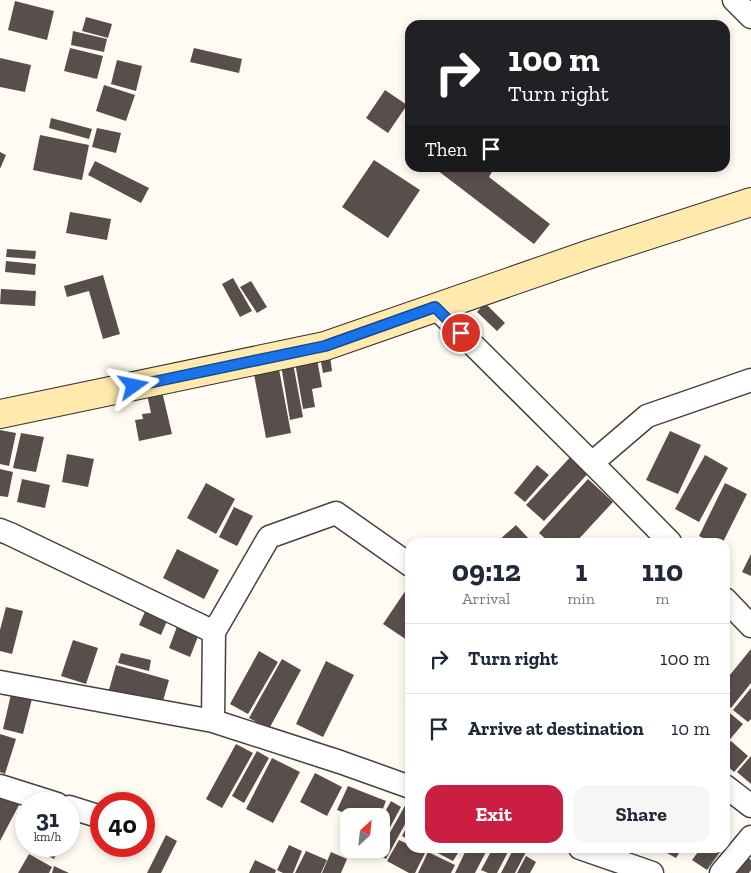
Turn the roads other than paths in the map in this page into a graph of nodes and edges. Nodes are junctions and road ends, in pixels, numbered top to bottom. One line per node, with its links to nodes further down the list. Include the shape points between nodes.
1 (734, 0): 2 (street)
2 (751, 16)
3 (751, 202): 4 (street)
4 (435, 307): 6 (street, via 325,346); 7 (street)
5 (748, 386): 7 (street, via 647,416)
6 (0, 414)
7 (592, 463): 9 (street)
8 (0, 530): 13 (street)
9 (666, 538)
10 (405, 561): 13 (street, via 336,513 269,537)
11 (730, 604): 12 (street)
12 (751, 626)
13 (214, 632): 15 (street)
14 (0, 682): 15 (street)
15 (213, 721): 16 (street)
16 (405, 785)
17 (0, 786): 19 (street)
18 (730, 790): 20 (street)
19 (19, 792)
20 (751, 806)
21 (751, 837): 24 (street)
22 (594, 853): 23 (street)
23 (652, 873)
24 (721, 873)

